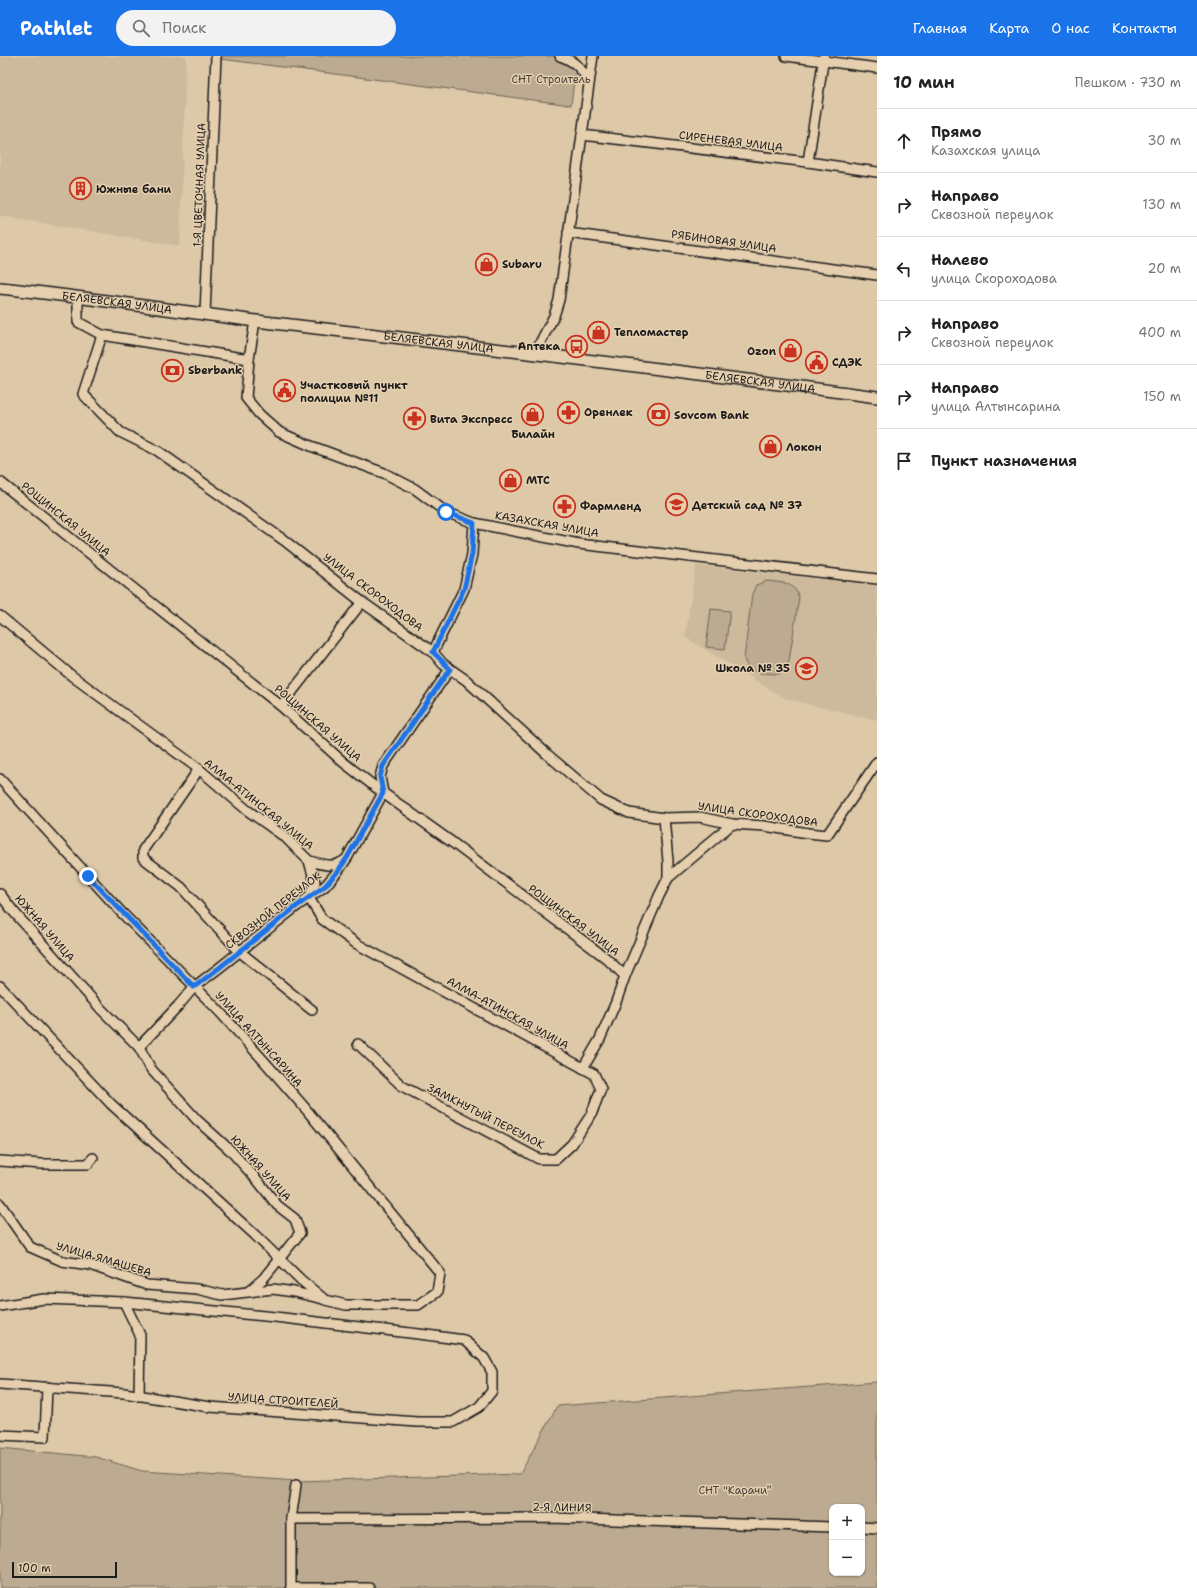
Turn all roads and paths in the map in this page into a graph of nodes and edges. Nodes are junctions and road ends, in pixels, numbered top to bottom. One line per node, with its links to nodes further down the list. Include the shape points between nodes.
1 (216, 56): 15 (street, 1-Я ЦВЕТОЧНАЯ УЛИЦА)
2 (560, 56): 7 (street, via 582,70)
3 (593, 56): 7 (street)
4 (786, 56): 5 (street)
5 (824, 58): 6 (street); 9 (street)
6 (877, 68)
7 (589, 82): 8 (street)
8 (582, 135): 9 (street, СИРЕНЕВАЯ УЛИЦА); 11 (street)
9 (808, 162): 10 (street, СИРЕНЕВАЯ УЛИЦА)
10 (877, 172)
11 (568, 233): 12 (street, РЯБИНОВАЯ УЛИЦА); 18 (street, via 559,300 540,343)
12 (877, 275)
13 (0, 288): 14 (main road, БЕЛЯЕВСКАЯ УЛИЦА)
14 (78, 296): 15 (main road, БЕЛЯЕВСКАЯ УЛИЦА); 17 (street, via 78,322)
15 (205, 314): 16 (main road, БЕЛЯЕВСКАЯ УЛИЦА)
16 (255, 321): 18 (main road, БЕЛЯЕВСКАЯ УЛИЦА); 19 (street)
17 (102, 334): 19 (street); 24 (street, УЛИЦА СКОРОХОДОВА, via 83,394 114,427 158,451 228,500)
18 (538, 354): 20 (main road, БЕЛЯЕВСКАЯ УЛИЦА)
19 (249, 359): 22 (street, КАЗАХСКАЯ УЛИЦА, via 246,398 279,432 384,473 415,489 446,512)
20 (877, 397)
21 (0, 482): 28 (street, РОЩИНСКАЯ УЛИЦА)
22 (474, 523): 23 (street, КАЗАХСКАЯ УЛИЦА, via 579,544); 26 (street, via 472,554 464,589)
23 (877, 579)
24 (362, 602): 26 (street, УЛИЦА СКОРОХОДОВА); 28 (street)
25 (0, 616): 30 (street, АЛМА-АТИНСКАЯ УЛИЦА, via 72,676)
26 (433, 652): 27 (street, УЛИЦА СКОРОХОДОВА)
27 (450, 669): 32 (street, via 383,766 380,777); 33 (street, УЛИЦА СКОРОХОДОВА, via 466,680 601,800 629,813)
28 (281, 706): 32 (street, РОЩИНСКАЯ УЛИЦА, via 343,762)
29 (877, 762): 34 (street, УЛИЦА СКОРОХОДОВА, via 827,835)
30 (199, 769): 36 (street, АЛМА-АТИНСКАЯ УЛИЦА, via 285,837); 40 (street, via 143,850 143,858 181,888)
31 (0, 779): 43 (street, УЛИЦА АЛТЫНСАРИНА)
32 (383, 793): 35 (street, СКВОЗНОЙ ПЕРЕУЛОК); 41 (street, РОЩИНСКАЯ УЛИЦА, via 606,958)
33 (664, 818): 34 (street, УЛИЦА СКОРОХОДОВА, via 700,817); 37 (street)
34 (732, 824): 37 (street)
35 (347, 858): 36 (street, via 332,866); 39 (street, СКВОЗНОЙ ПЕРЕУЛОК, via 325,886)
36 (309, 861): 39 (street, АЛМА-АТИНСКАЯ УЛИЦА, via 315,882)
37 (668, 878): 41 (street)
38 (0, 894): 46 (street, ЮЖНАЯ УЛИЦА, via 12,911)
39 (309, 898): 40 (street, СКВОЗНОЙ ПЕРЕУЛОК); 47 (street, АЛМА-АТИНСКАЯ УЛИЦА, via 322,919 356,944)
40 (239, 951): 43 (street, СКВОЗНОЙ ПЕРЕУЛОК); 44 (street)
41 (625, 976): 47 (street, via 600,1039)
42 (0, 986): 51 (street, via 111,1104)
43 (194, 987): 46 (street, СКВОЗНОЙ ПЕРЕУЛОК); 52 (street, УЛИЦА АЛТЫНСАРИНА, via 218,1010 305,1108)
44 (312, 1010)
45 (358, 1044): 47 (street, ЗАМКНУТЫЙ ПЕРЕУЛОК, via 402,1086 539,1159 556,1159 572,1144 591,1114 601,1089 594,1074)
46 (139, 1048): 51 (street, ЮЖНАЯ УЛИЦА, via 151,1069 197,1120 230,1150 277,1206 295,1219 300,1233)
47 (583, 1068)
48 (93, 1158): 49 (street, via 88,1164)
49 (0, 1161)
50 (0, 1204): 53 (street, УЛИЦА ЯМАШЕВА, via 30,1247 62,1261 90,1265 147,1285 197,1289 222,1295)
51 (280, 1258): 53 (street); 54 (street)
52 (440, 1273): 54 (street, УЛИЦА ЯМАШЕВА, via 437,1292 418,1305 346,1305)
53 (249, 1291): 54 (street, УЛИЦА ЯМАШЕВА, via 273,1289)
54 (325, 1300)
55 (124, 1302): 56 (street, via 44,1299); 59 (street, via 140,1335); 59 (street, УЛИЦА СТРОИТЕЛЕЙ, via 464,1340 484,1358 492,1372 492,1391 479,1407 453,1422 417,1422 210,1407)
56 (0, 1306)
57 (0, 1384): 58 (street, УЛИЦА СТРОИТЕЛЕЙ)
58 (47, 1387): 59 (street, УЛИЦА СТРОИТЕЛЕЙ); 60 (street, via 45,1437)
59 (139, 1396)
60 (0, 1435)
61 (296, 1485): 62 (street)
62 (291, 1519): 63 (street, 2-Я ЛИНИЯ, via 553,1518); 66 (street)
63 (829, 1527)
64 (865, 1527): 65 (street)
65 (877, 1528)
66 (292, 1588): 67 (street)
67 (369, 1588)

